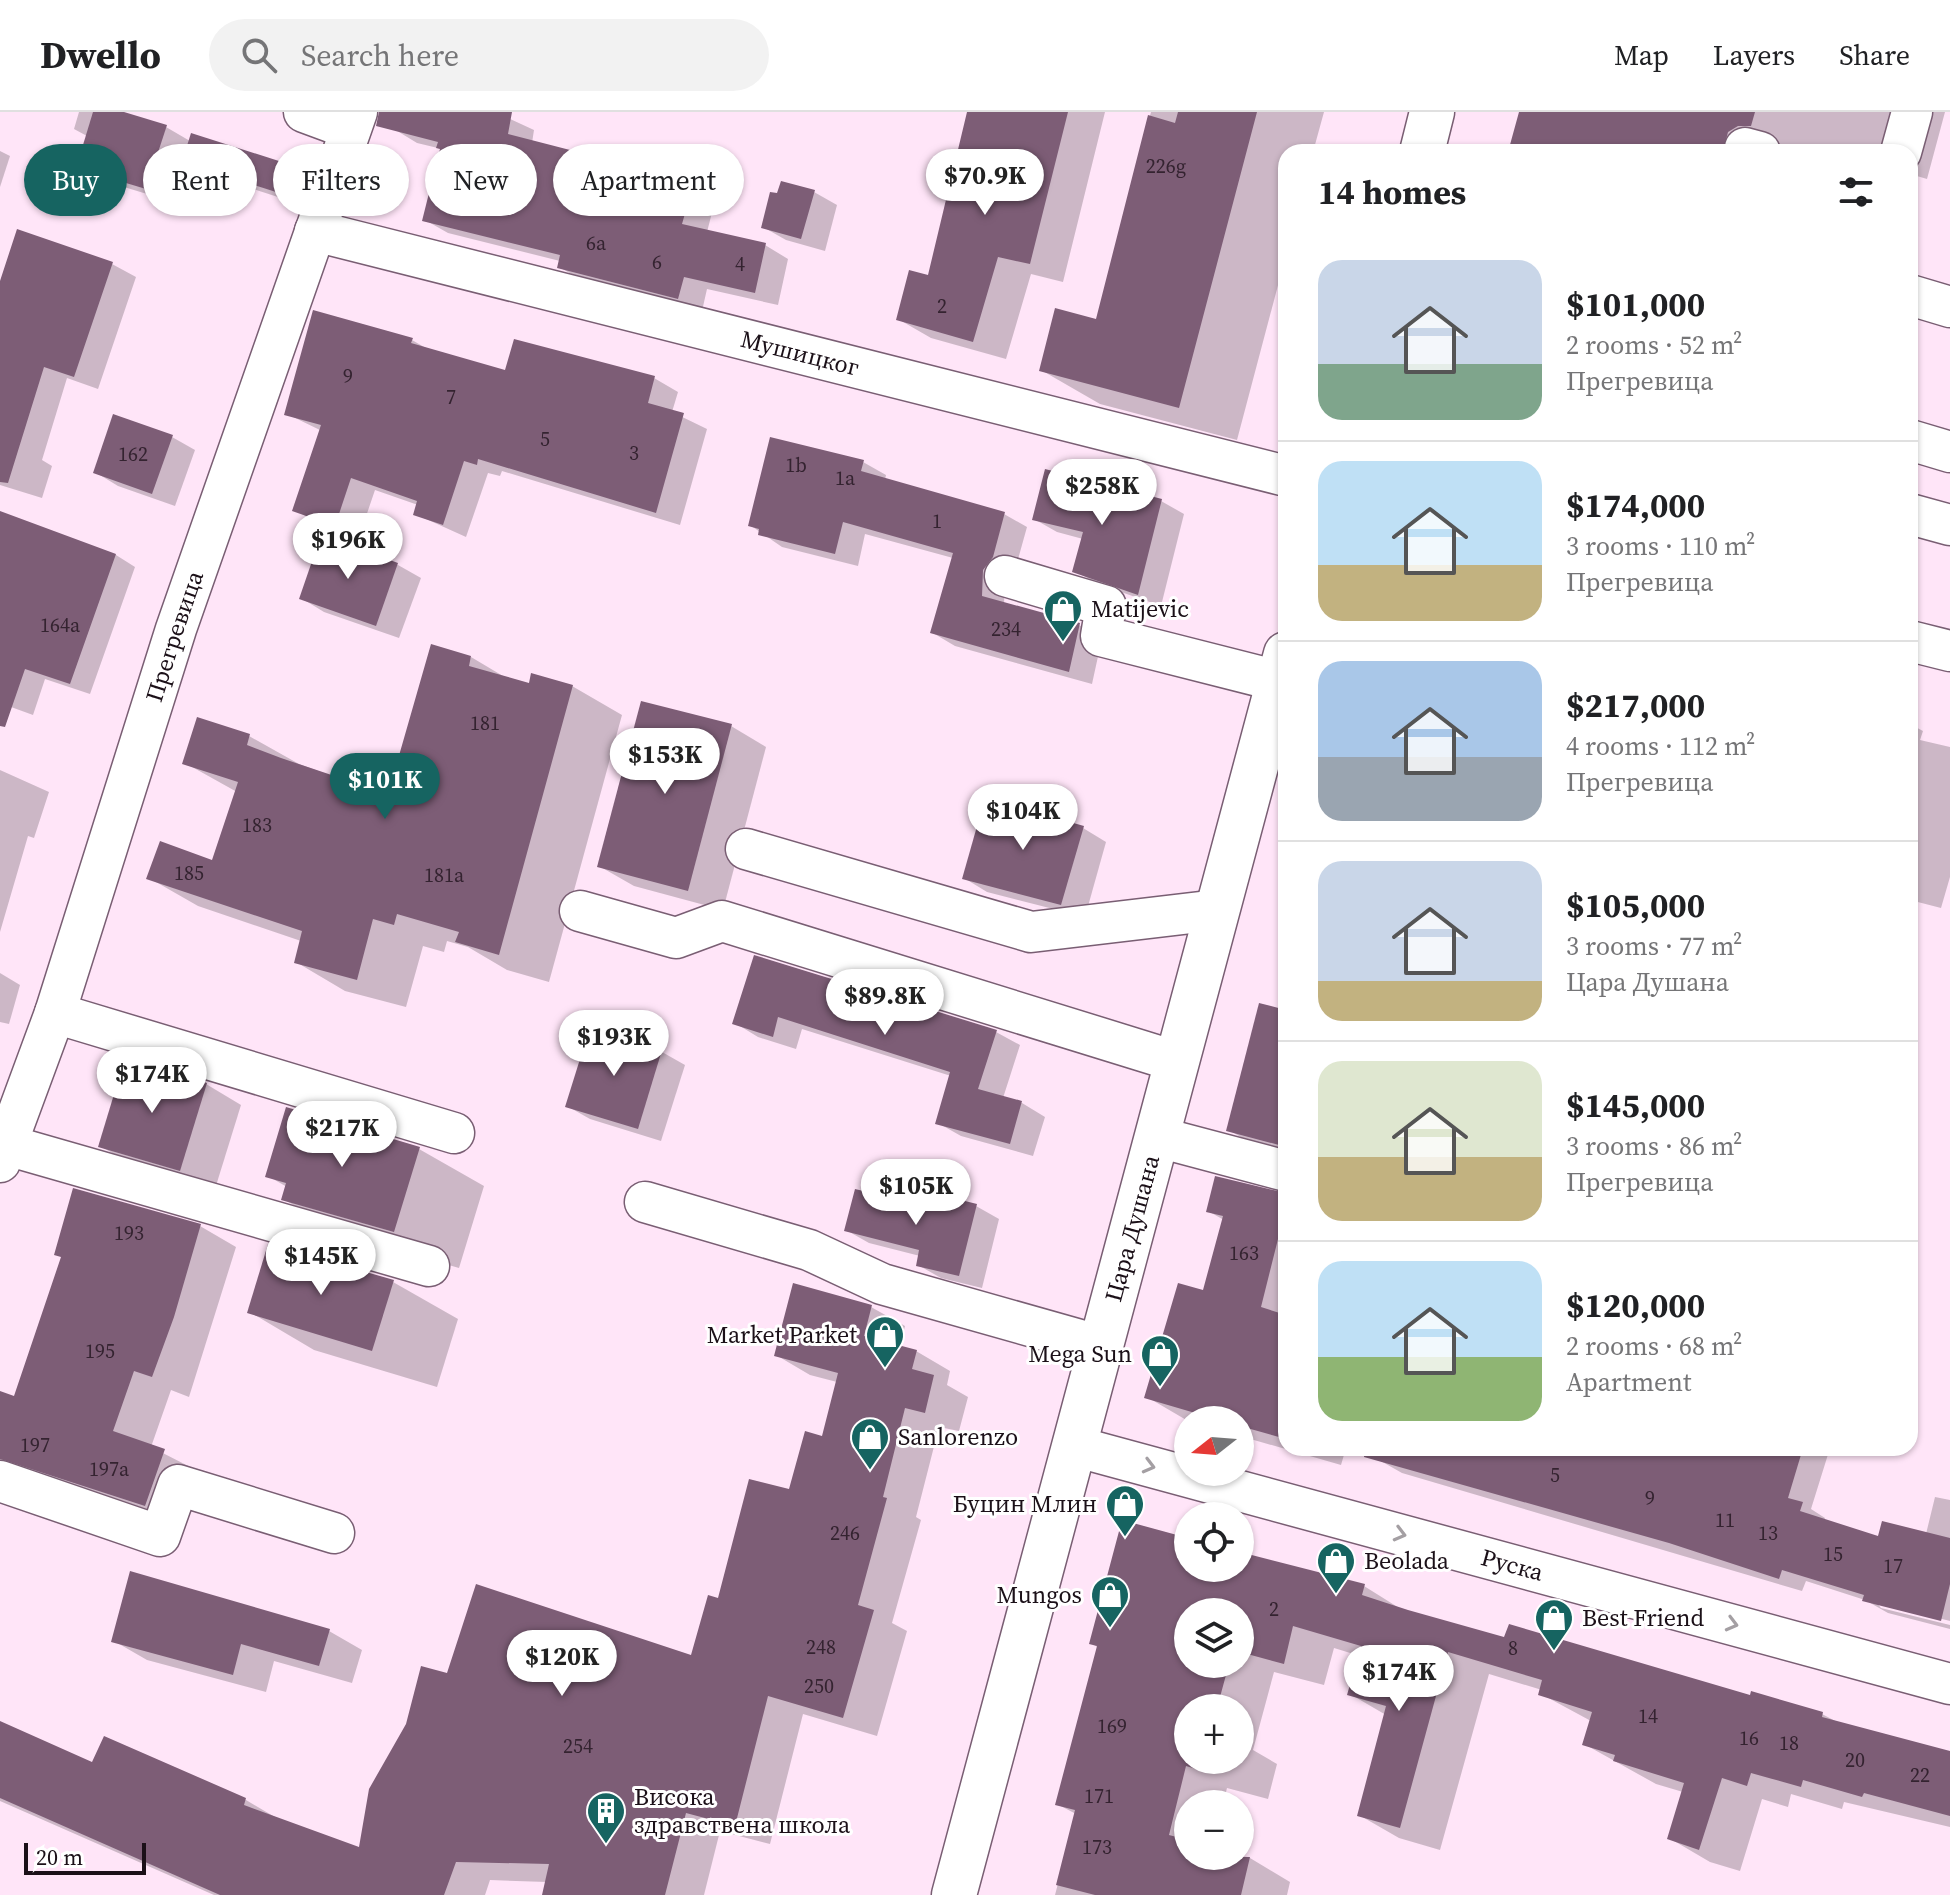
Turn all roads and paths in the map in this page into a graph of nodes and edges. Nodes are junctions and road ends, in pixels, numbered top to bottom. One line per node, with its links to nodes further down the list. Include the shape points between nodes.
1 (304, 112): 4 (street)
2 (1432, 112): 5 (main road)
3 (1912, 112): 6 (street)
4 (354, 120): 7 (street, Прегревица)
5 (1424, 144)
6 (1903, 144)
7 (315, 231): 12 (street, Мушицког); 23 (street, Прегревица, via 176,629)
8 (1918, 297): 9 (street)
9 (1950, 307)
10 (1918, 442): 11 (street)
11 (1950, 452)
12 (1278, 474)
13 (1918, 516): 14 (street)
14 (1950, 525)
15 (1005, 576): 18 (street, via 1106,606 1101,636)
16 (1918, 643): 17 (street)
17 (1950, 651)
18 (1278, 666)
19 (1278, 682): 21 (main road, Цара Душана)
20 (746, 849): 21 (street, via 1031,932)
21 (1217, 910): 24 (main road, Цара Душана)
22 (580, 911): 24 (street, via 676,938 722,921)
23 (55, 1013): 25 (street); 27 (street, Прегревица)
24 (1178, 1062): 26 (main road, Цара Душана)
25 (454, 1133)
26 (1158, 1137): 28 (street); 31 (main road, Цара Душана)
27 (3, 1153): 30 (street)
28 (1278, 1169)
29 (645, 1202): 31 (street, via 809,1250 882,1284)
30 (429, 1266)
31 (1101, 1346): 32 (main road, Цара Душана)
32 (1074, 1446): 35 (street, Руска, one-way to 35); 36 (main road, Цара Душана)
33 (0, 1481): 34 (street, via 160,1536 178,1485)
34 (334, 1533)
35 (1950, 1684)
36 (954, 1895)

